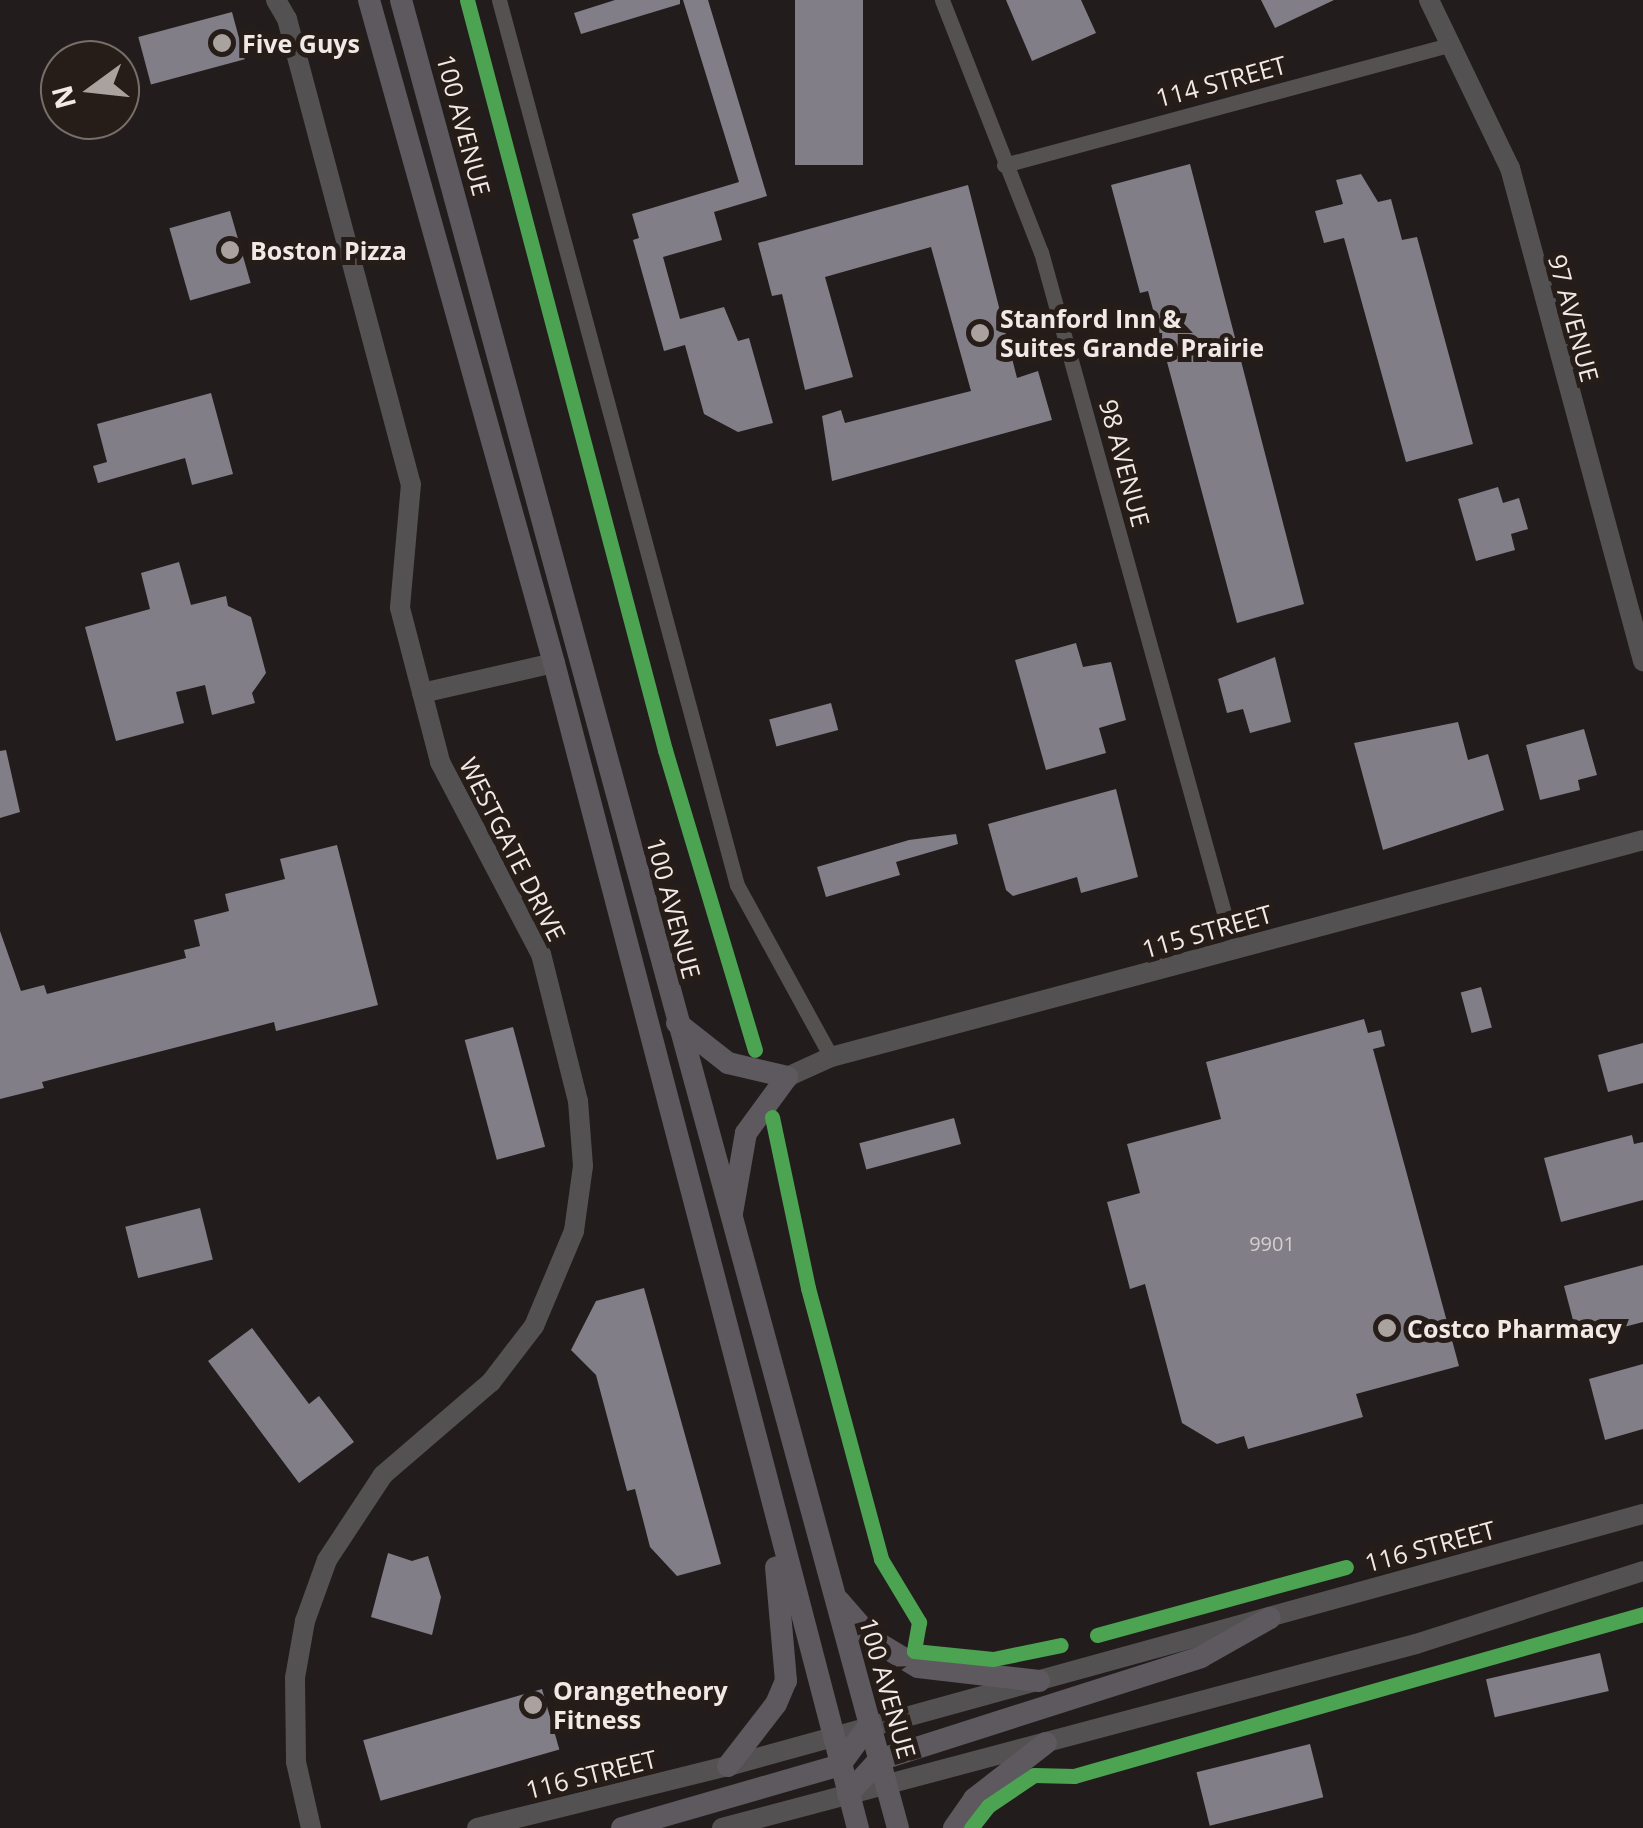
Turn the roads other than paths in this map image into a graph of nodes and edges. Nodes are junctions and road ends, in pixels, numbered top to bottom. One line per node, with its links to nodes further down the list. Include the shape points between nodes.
1 (276, 0): 11 (street, WESTGATE DRIVE, via 287,19 411,484 400,608)
2 (369, 0): 10 (main road)
3 (402, 0): 14 (main road, 100 AVENUE)
4 (499, 0): 15 (street, via 738,885)
5 (942, 0): 8 (street, 98 AVENUE)
6 (1428, 0): 7 (street, 97 AVENUE)
7 (1452, 44): 8 (street, 114 STREET); 9 (street, 97 AVENUE, via 1510,168)
8 (1004, 165): 13 (street, 98 AVENUE, via 1041,252)
9 (1643, 661)
10 (554, 663): 11 (street); 18 (main road)
11 (422, 693): 32 (street, WESTGATE DRIVE, via 456,801 520,905 541,954 578,1101 584,1166 574,1232 534,1326 492,1382 383,1476 327,1560 305,1621 295,1678 296,1762)
12 (1643, 840): 13 (street, 115 STREET)
13 (1234, 949): 15 (street, 115 STREET)
14 (676, 1022): 16 (main road, via 728,1063); 17 (main road, 100 AVENUE)
15 (831, 1057): 16 (street, 115 STREET)
16 (787, 1077): 17 (main road, via 746,1134)
17 (730, 1228): 21 (main road, 100 AVENUE)
18 (770, 1498): 25 (main road); 29 (main road, via 786,1681)
19 (1643, 1514): 22 (street, 116 STREET)
20 (1643, 1572): 26 (street, via 1416,1644)
21 (833, 1594): 23 (main road, via 894,1657 949,1675); 24 (main road, 100 AVENUE)
22 (1270, 1618): 23 (street, 116 STREET); 27 (main road, via 1201,1657)
23 (1040, 1681): 24 (street, 116 STREET)
24 (870, 1724): 25 (street, 116 STREET); 27 (main road, 100 AVENUE); 28 (main road)
25 (832, 1734): 28 (main road); 29 (street, 116 STREET)
26 (1046, 1743): 30 (street); 38 (main road, via 974,1799)
27 (879, 1760): 30 (main road, 100 AVENUE); 31 (main road)
28 (840, 1765): 31 (main road); 34 (main road)
29 (728, 1766): 33 (street, 116 STREET)
30 (886, 1784): 31 (street); 37 (main road, 100 AVENUE)
31 (848, 1794): 35 (street); 36 (main road)
32 (311, 1828)
33 (478, 1828)
34 (622, 1828)
35 (722, 1828)
36 (858, 1828)
37 (898, 1828)
38 (954, 1828)

